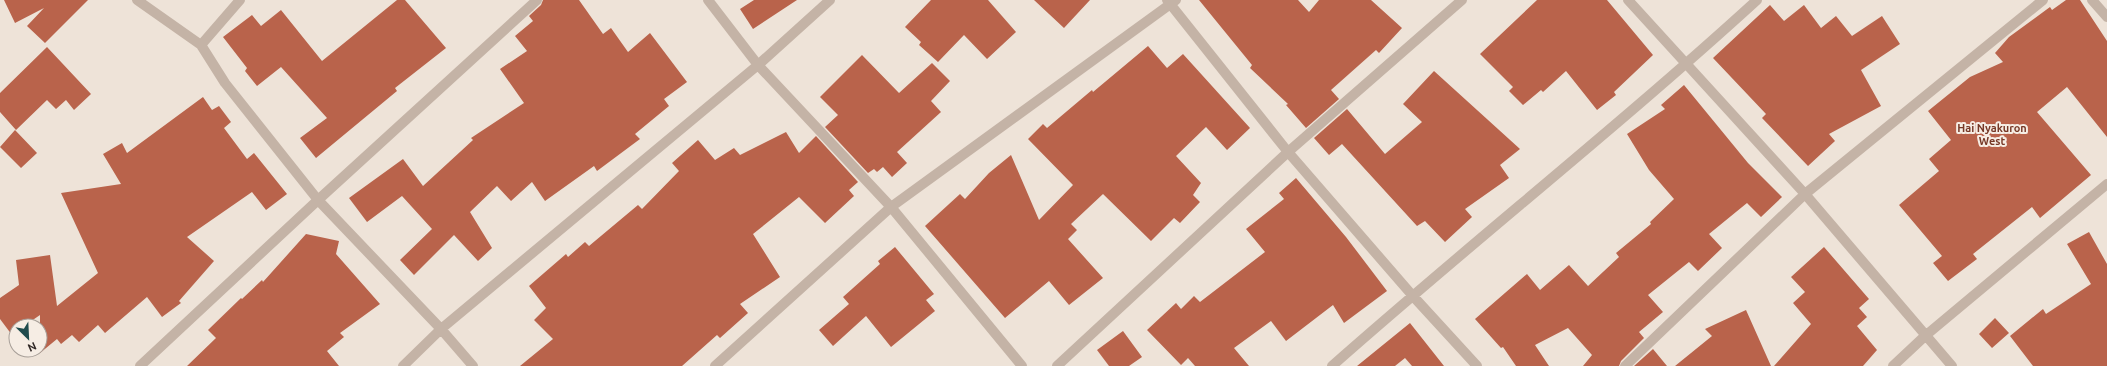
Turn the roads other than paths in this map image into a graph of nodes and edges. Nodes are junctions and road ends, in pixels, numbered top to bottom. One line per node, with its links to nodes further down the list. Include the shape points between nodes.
1 (137, 0): 13 (street)
2 (240, 0): 13 (street)
3 (537, 0): 19 (street)
4 (708, 0): 15 (street)
5 (830, 0): 15 (street)
6 (1462, 0): 16 (street)
7 (1628, 0): 14 (street)
8 (1757, 0): 14 (street)
9 (2043, 0): 18 (street)
10 (2092, 0): 12 (street)
11 (1171, 2): 16 (street); 20 (street)
12 (2107, 17)
13 (201, 45): 19 (street, via 225,83)
14 (1686, 65): 18 (street); 21 (street)
15 (758, 66): 20 (street); 22 (street)
16 (1288, 152): 21 (street); 29 (street)
17 (2107, 184): 23 (street)
18 (1805, 194): 23 (street); 32 (street)
19 (318, 200): 22 (street); 24 (street)
20 (891, 207): 27 (street); 28 (street)
21 (1412, 295): 30 (street); 31 (street)
22 (441, 329): 25 (street); 26 (street)
23 (1925, 336): 33 (street); 34 (street)
24 (140, 366)
25 (403, 366)
26 (473, 366)
27 (715, 366)
28 (1022, 366)
29 (1057, 366)
30 (1332, 366)
31 (1477, 366)
32 (1625, 366)
33 (1893, 366)
34 (1952, 366)

